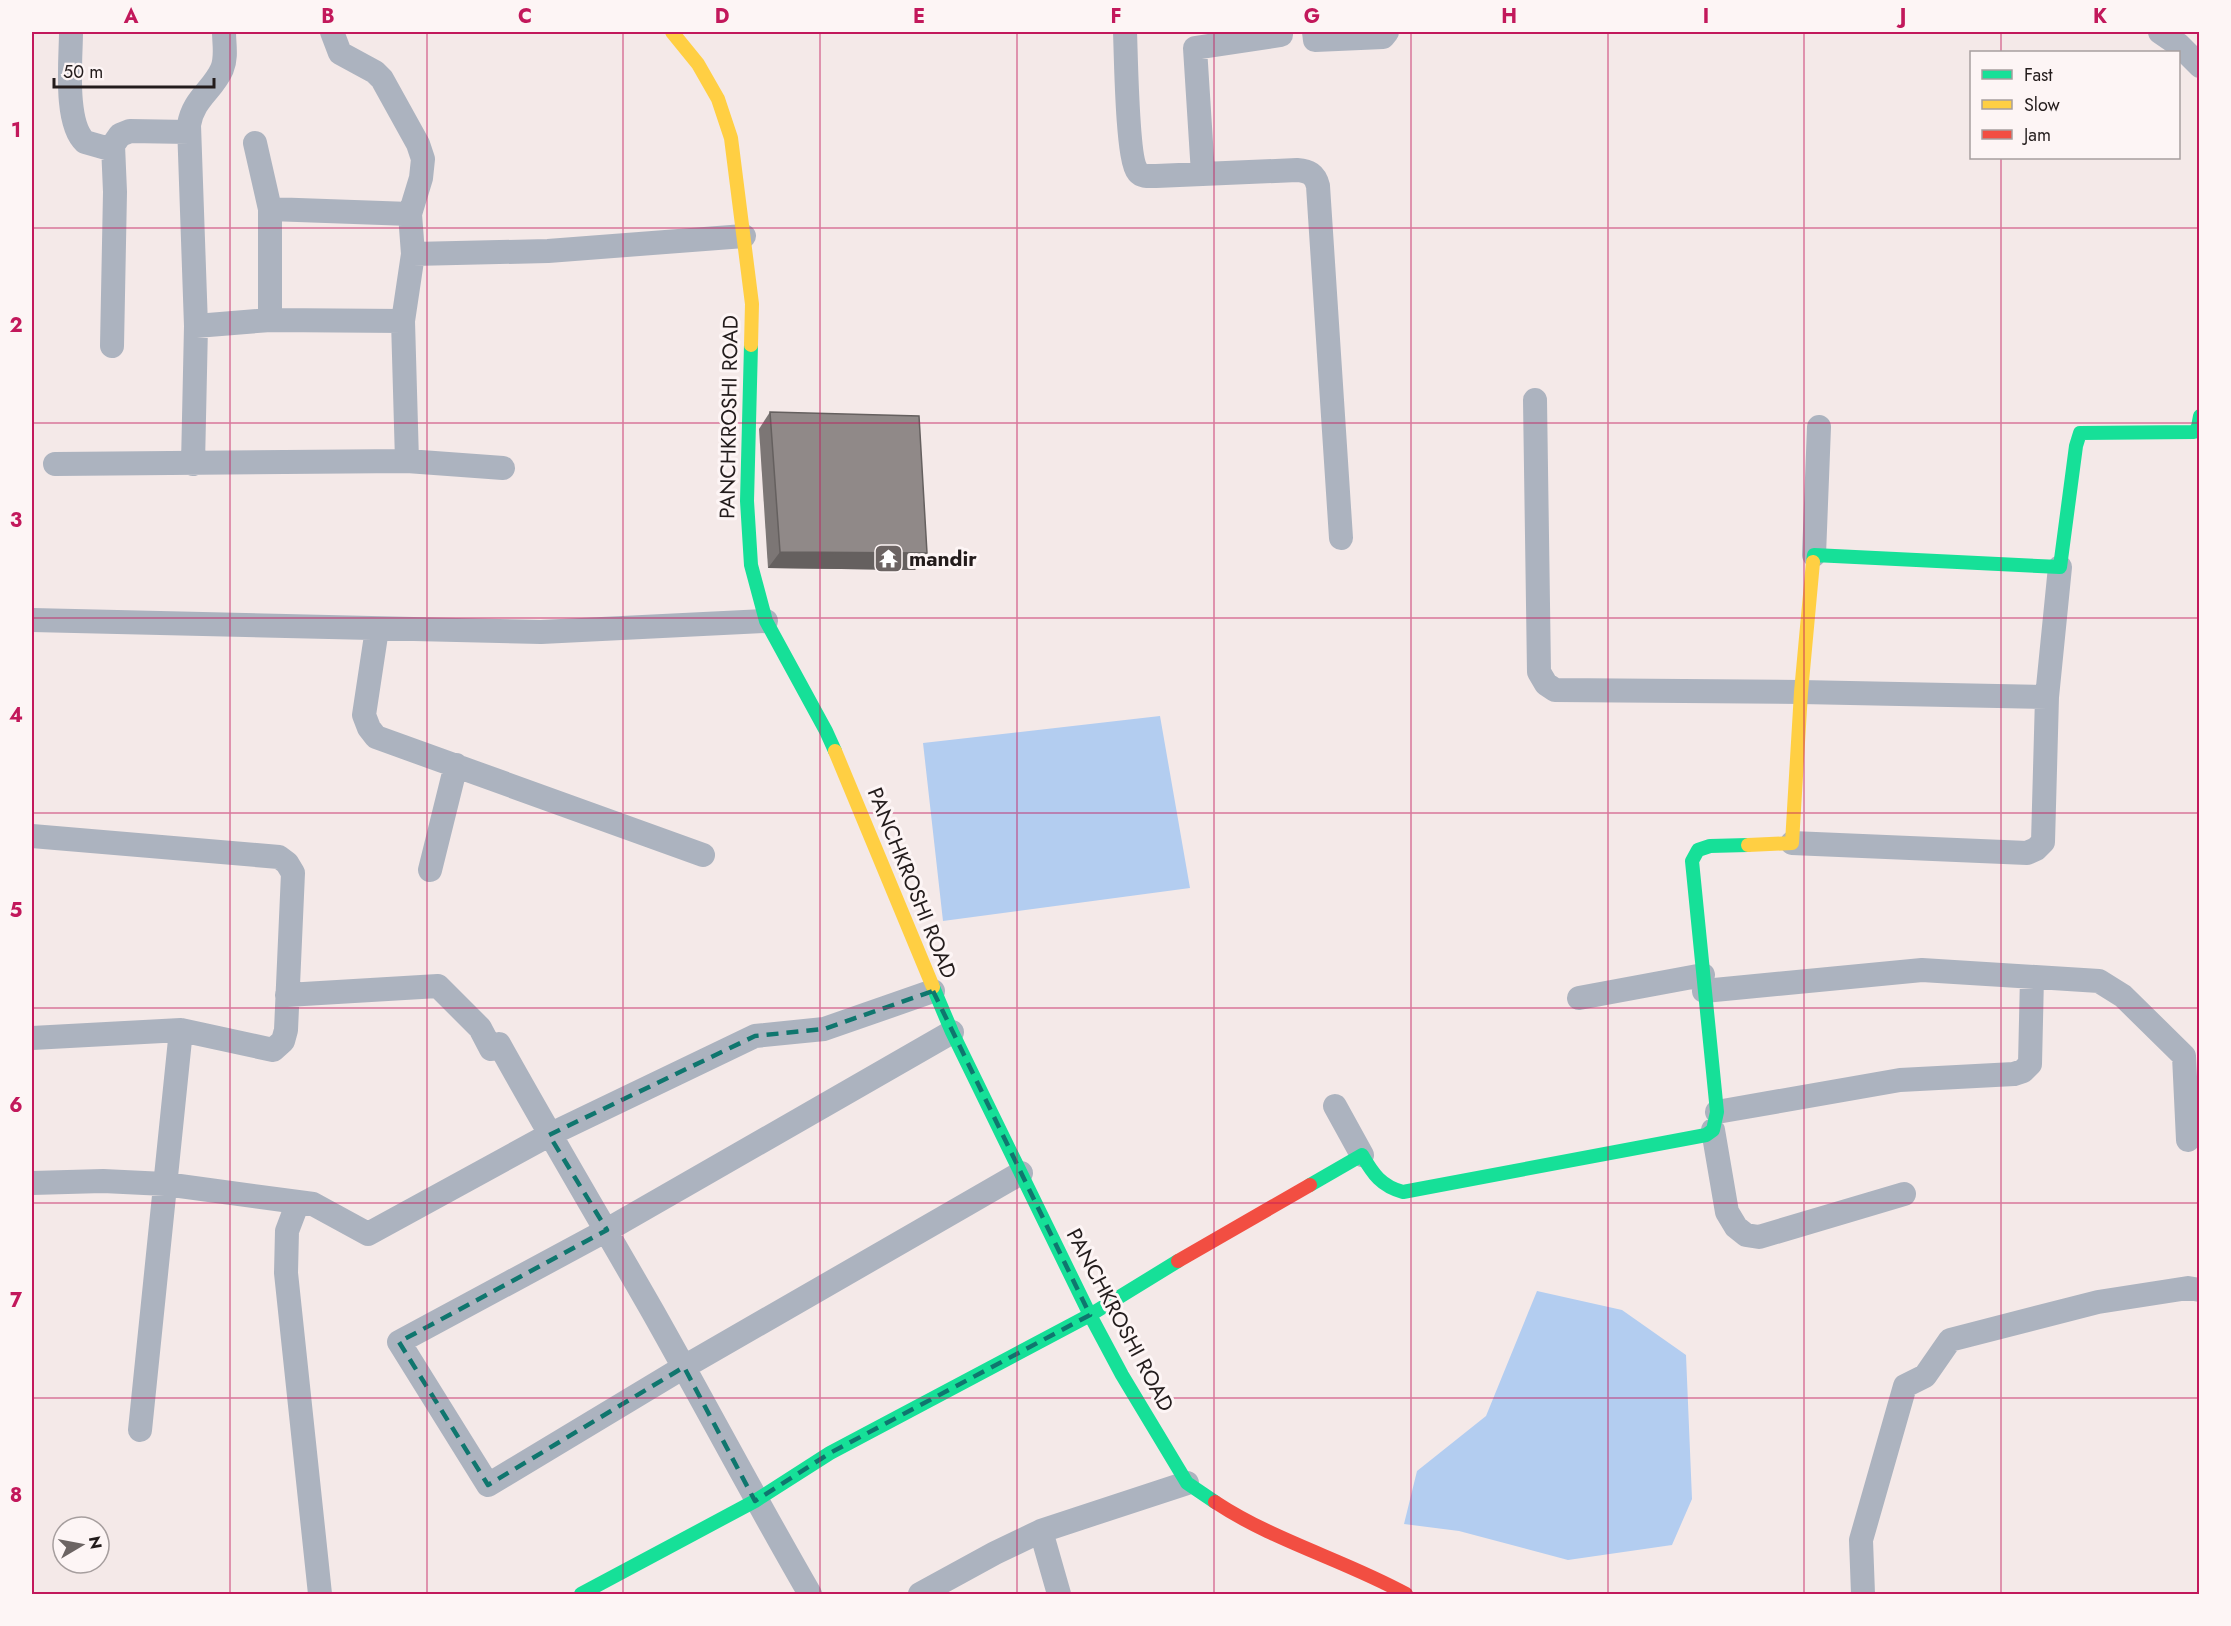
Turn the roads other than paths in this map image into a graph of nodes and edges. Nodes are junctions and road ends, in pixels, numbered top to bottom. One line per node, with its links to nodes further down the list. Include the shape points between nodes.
1 (71, 32): 13 (street, via 75,125 85,142)
2 (224, 32): 11 (street, via 222,69 194,106)
3 (332, 32): 16 (street, via 340,53 382,79 421,151 423,169)
4 (672, 32): 17 (street, PANCHKROSHI ROAD, via 698,64 718,99 731,138)
5 (1125, 32): 14 (street, via 1135,168 1142,175)
6 (1281, 32): 14 (street, via 1195,48)
7 (1314, 32): 8 (street, via 1315,40 1383,37)
8 (1387, 32)
9 (2160, 32): 10 (street)
10 (2199, 66)
11 (189, 132): 13 (street, via 130,131 117,137); 21 (street)
12 (255, 143): 15 (street)
13 (113, 150): 22 (street)
14 (1203, 174): 30 (street, via 1297,170 1310,173 1317,181)
15 (270, 209): 16 (street); 19 (street)
16 (410, 214): 18 (street)
17 (744, 236): 18 (street, via 548,251); 34 (street, PANCHKROSHI ROAD, via 752,304 747,501 751,565)
18 (413, 254): 20 (street)
19 (270, 320): 20 (street); 21 (street)
20 (403, 321): 26 (street)
21 (196, 326): 28 (street)
22 (112, 346)
23 (1535, 400): 36 (street, via 1539,672 1546,684 1555,690)
24 (2199, 416): 32 (street, via 2194,432 2080,433)
25 (1819, 427): 31 (street)
26 (407, 461): 28 (street); 29 (street)
27 (55, 464): 28 (street)
28 (193, 464)
29 (503, 468)
30 (1341, 538)
31 (1814, 555): 32 (street); 36 (street)
32 (2060, 567): 37 (street)
33 (32, 620): 35 (street)
34 (766, 621): 35 (street, via 541,632); 45 (street, PANCHKROSHI ROAD, via 826,731)
35 (377, 628): 38 (street, via 364,716 369,728 376,737)
36 (1801, 692): 37 (street); 40 (street)
37 (2047, 697): 40 (street, via 2043,842 2036,849 2027,853)
38 (456, 765): 41 (street); 42 (street)
39 (32, 836): 46 (street, via 279,857 293,873)
40 (1792, 843): 44 (street, via 1710,846 1698,850 1692,861)
41 (703, 855)
42 (430, 870)
43 (2032, 977): 44 (street, via 1922,969); 52 (street, via 2030,1064 2023,1071 1900,1080); 54 (street, via 2099,981 2123,996 2184,1056)
44 (1703, 983): 47 (street); 52 (street)
45 (933, 991): 49 (street, PANCHKROSHI ROAD); 53 (street, via 824,1029 755,1036)
46 (287, 995): 48 (street, via 286,1030 283,1041 273,1050); 53 (street, via 438,986 495,1047)
47 (1579, 998)
48 (181, 1030): 50 (street); 58 (street)
49 (952, 1032): 56 (street, PANCHKROSHI ROAD); 61 (street)
50 (32, 1038)
51 (1335, 1106): 55 (street)
52 (1715, 1121): 55 (street, via 1706,1135 1403,1192 1379,1183); 59 (street, via 1727,1212 1746,1235 1759,1237)
53 (549, 1135): 60 (street, via 368,1234 313,1204); 61 (street)
54 (2188, 1140)
55 (1362, 1155): 63 (street)
56 (1021, 1173): 63 (street, PANCHKROSHI ROAD); 64 (street)
57 (32, 1183): 58 (street)
58 (165, 1184): 60 (street); 65 (street)
59 (1904, 1194)
60 (298, 1202): 70 (street, via 287,1231 286,1273)
61 (607, 1230): 64 (street); 64 (street, via 399,1342 488,1485)
62 (2199, 1290): 77 (street, via 2188,1288 2098,1302 1950,1340 1925,1376 1905,1386 1861,1540)
63 (1090, 1315): 66 (street, PANCHKROSHI ROAD); 67 (street, via 830,1453)
64 (684, 1367): 67 (street)
65 (140, 1430)
66 (1187, 1483): 68 (street); 69 (street, PANCHKROSHI ROAD, via 1250,1522)
67 (755, 1501): 71 (street); 72 (street)
68 (1041, 1531): 73 (street); 74 (street)
69 (1379, 1580): 75 (street); 76 (street, PANCHKROSHI ROAD)
70 (320, 1594)
71 (581, 1594)
72 (810, 1594)
73 (920, 1594)
74 (1059, 1594)
75 (1382, 1594)
76 (1406, 1594)
77 (1863, 1594)

